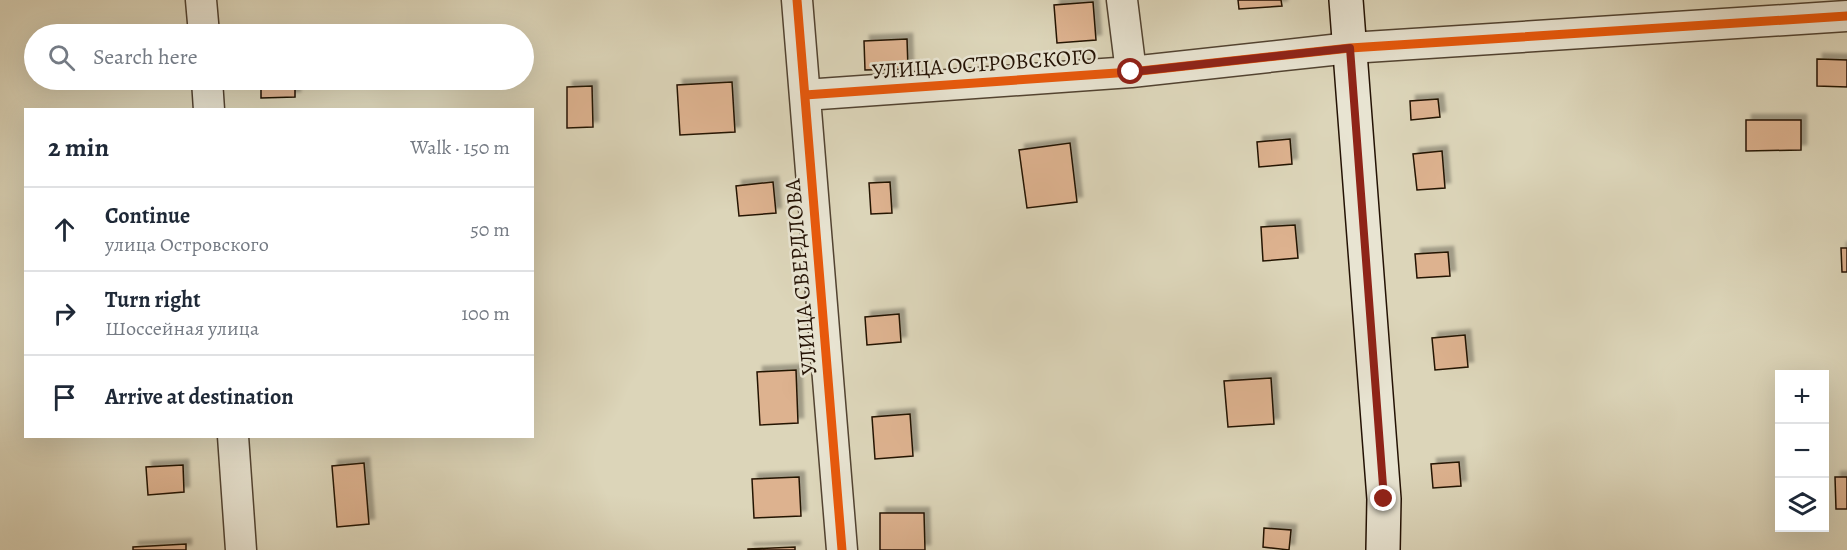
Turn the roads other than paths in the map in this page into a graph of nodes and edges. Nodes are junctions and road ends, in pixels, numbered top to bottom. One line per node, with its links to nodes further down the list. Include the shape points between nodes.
1 (201, 0): 6 (street)
2 (797, 0): 10 (street, УЛИЦА СВЕРДЛОВА)
3 (1122, 0): 8 (street)
4 (1346, 0): 7 (main road)
5 (1847, 16): 7 (street, УЛИЦА ОСТРОВСКОГО)
6 (203, 24)
7 (1350, 48): 8 (street, УЛИЦА ОСТРОВСКОГО); 15 (main road, via 1383,487)
8 (1131, 72): 10 (street, УЛИЦА ОСТРОВСКОГО)
9 (208, 90): 11 (street)
10 (805, 95): 14 (street, УЛИЦА СВЕРДЛОВА)
11 (209, 108)
12 (233, 438): 13 (street)
13 (241, 550)
14 (842, 550)
15 (1383, 550)

